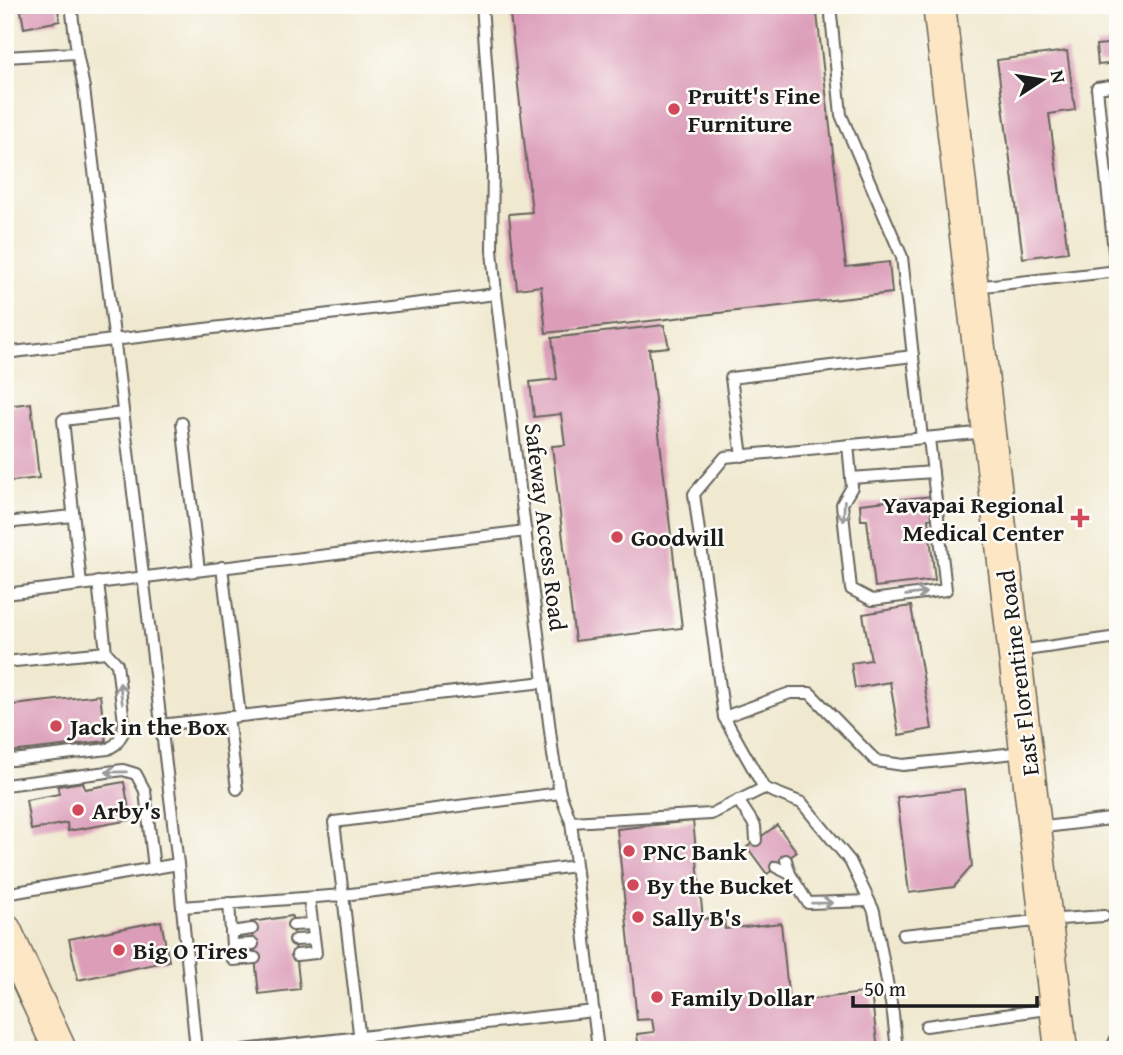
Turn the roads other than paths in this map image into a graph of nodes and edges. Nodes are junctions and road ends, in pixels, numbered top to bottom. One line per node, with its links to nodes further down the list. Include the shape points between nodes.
1 (71, 5): 5 (lane)
2 (482, 5): 10 (lane, Safeway Access Road, via 493,159)
3 (830, 5): 13 (lane, via 841,115 902,257)
4 (939, 5): 9 (street, East Florentine Road)
5 (77, 53): 6 (lane); 11 (lane)
6 (5, 57)
7 (1118, 85): 8 (lane, via 1097,88)
8 (1117, 271): 9 (lane)
9 (972, 287): 16 (street, East Florentine Road)
10 (496, 294): 11 (lane); 24 (lane, Safeway Access Road)
11 (114, 341): 12 (lane); 14 (lane)
12 (5, 353)
13 (913, 356): 17 (lane); 19 (lane, via 731,378)
14 (123, 413): 22 (lane, via 63,420); 27 (lane)
15 (182, 423): 26 (lane)
16 (989, 432): 17 (lane); 32 (street, East Florentine Road)
17 (925, 438): 18 (lane); 20 (lane)
18 (848, 445): 19 (lane); 21 (lane)
19 (742, 456): 37 (lane, via 725,457 694,494)
20 (933, 472): 21 (lane); 21 (lane, one-way to 20, via 852,487 842,504 850,589 873,600 946,590)
21 (851, 478)
22 (74, 516): 23 (lane); 29 (lane)
23 (5, 523)
24 (526, 531): 25 (lane); 35 (lane, Safeway Access Road)
25 (222, 567): 26 (lane); 36 (lane)
26 (199, 570): 27 (lane)
27 (142, 576): 28 (lane); 38 (lane)
28 (98, 582): 29 (lane); 33 (lane)
29 (81, 584): 30 (lane)
30 (5, 594)
31 (1118, 637): 32 (lane)
32 (1015, 651): 39 (street, East Florentine Road)
33 (106, 652): 34 (lane); 40 (lane, one-way to 33, via 108,749 116,744 124,722 117,664)
34 (5, 662)
35 (544, 682): 36 (lane); 44 (lane, Safeway Access Road)
36 (234, 717): 38 (lane); 43 (lane)
37 (724, 717): 39 (lane, via 790,693 810,693 876,761 903,765); 42 (lane)
38 (160, 725): 53 (lane)
39 (1027, 752): 49 (street, East Florentine Road)
40 (5, 758)
41 (5, 785): 56 (lane, one-way to 41, via 145,791 136,775 122,770)
42 (764, 788): 45 (lane); 61 (lane, via 802,803 850,862)
43 (237, 789)
44 (560, 793): 47 (lane, Safeway Access Road); 59 (lane, via 334,822)
45 (738, 800): 47 (lane, via 711,814); 48 (lane)
46 (1118, 818): 49 (lane)
47 (571, 822): 54 (lane, Safeway Access Road)
48 (755, 826): 50 (lane); 51 (lane)
49 (1036, 828): 65 (street, East Florentine Road)
50 (767, 832)
51 (756, 840)
52 (786, 860): 57 (lane)
53 (178, 864): 56 (lane); 63 (lane)
54 (576, 866): 59 (lane); 79 (lane, Safeway Access Road)
55 (776, 867): 57 (lane)
56 (154, 868): 58 (lane)
57 (790, 874): 61 (lane, one-way to 61, via 808,903)
58 (5, 894)
59 (343, 895): 60 (lane); 82 (lane)
60 (309, 898): 62 (lane); 66 (lane)
61 (869, 901): 87 (lane)
62 (229, 903): 63 (lane); 70 (lane)
63 (182, 907): 84 (lane)
64 (1104, 916): 65 (lane)
65 (1046, 920): 71 (lane); 78 (street, East Florentine Road)
66 (312, 924): 67 (lane); 72 (lane)
67 (293, 925)
68 (251, 929): 70 (lane)
69 (5, 930): 83 (street)
70 (231, 932): 75 (lane)
71 (903, 934)
72 (314, 939): 73 (lane); 76 (lane, via 316,953)
73 (295, 940)
74 (253, 944): 75 (lane)
75 (232, 946): 77 (lane, via 233,960)
76 (297, 955)
77 (255, 958)
78 (1056, 1008): 80 (lane); 88 (street, East Florentine Road)
79 (594, 1011): 82 (lane); 86 (lane, Safeway Access Road)
80 (926, 1026)
81 (1118, 1034): 89 (lane)
82 (360, 1044): 85 (lane)
83 (60, 1050)
84 (196, 1050)
85 (243, 1050)
86 (598, 1050)
87 (897, 1050)
88 (1061, 1050)
89 (1111, 1050)

